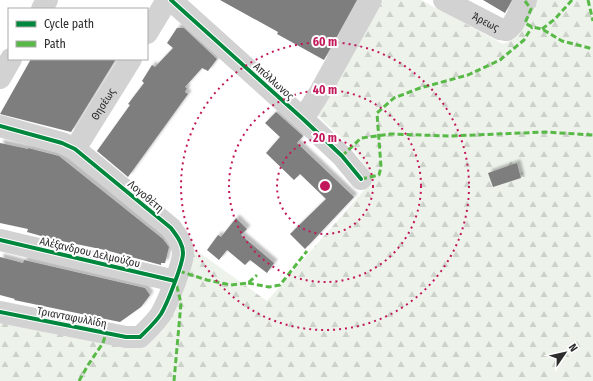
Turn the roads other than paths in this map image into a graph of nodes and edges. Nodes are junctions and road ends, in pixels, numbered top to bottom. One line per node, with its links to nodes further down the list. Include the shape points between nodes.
1 (167, 0): 6 (street)
2 (171, 0): 10 (street, Απόλλωνος)
3 (371, 0): 10 (street)
4 (444, 0): 5 (street, Άρεως, via 500,29 507,30)
5 (526, 0)
6 (148, 31)
7 (10, 60): 9 (street)
8 (130, 60): 12 (street, Θησέως)
9 (0, 78)
10 (303, 118): 13 (street, Απόλλωνος, via 342,156)
11 (0, 126): 12 (street, Λογοθέτη)
12 (75, 149): 15 (street, Λογοθέτη, via 171,228 179,239 183,252)
13 (361, 179)
14 (0, 240): 15 (street, Αλέξανδρου Δελμούζου)
15 (175, 281): 17 (street, Λογοθέτη, via 161,314)
16 (0, 312): 17 (street, Τριανταφυλλίδη, via 126,337)
17 (140, 337)

